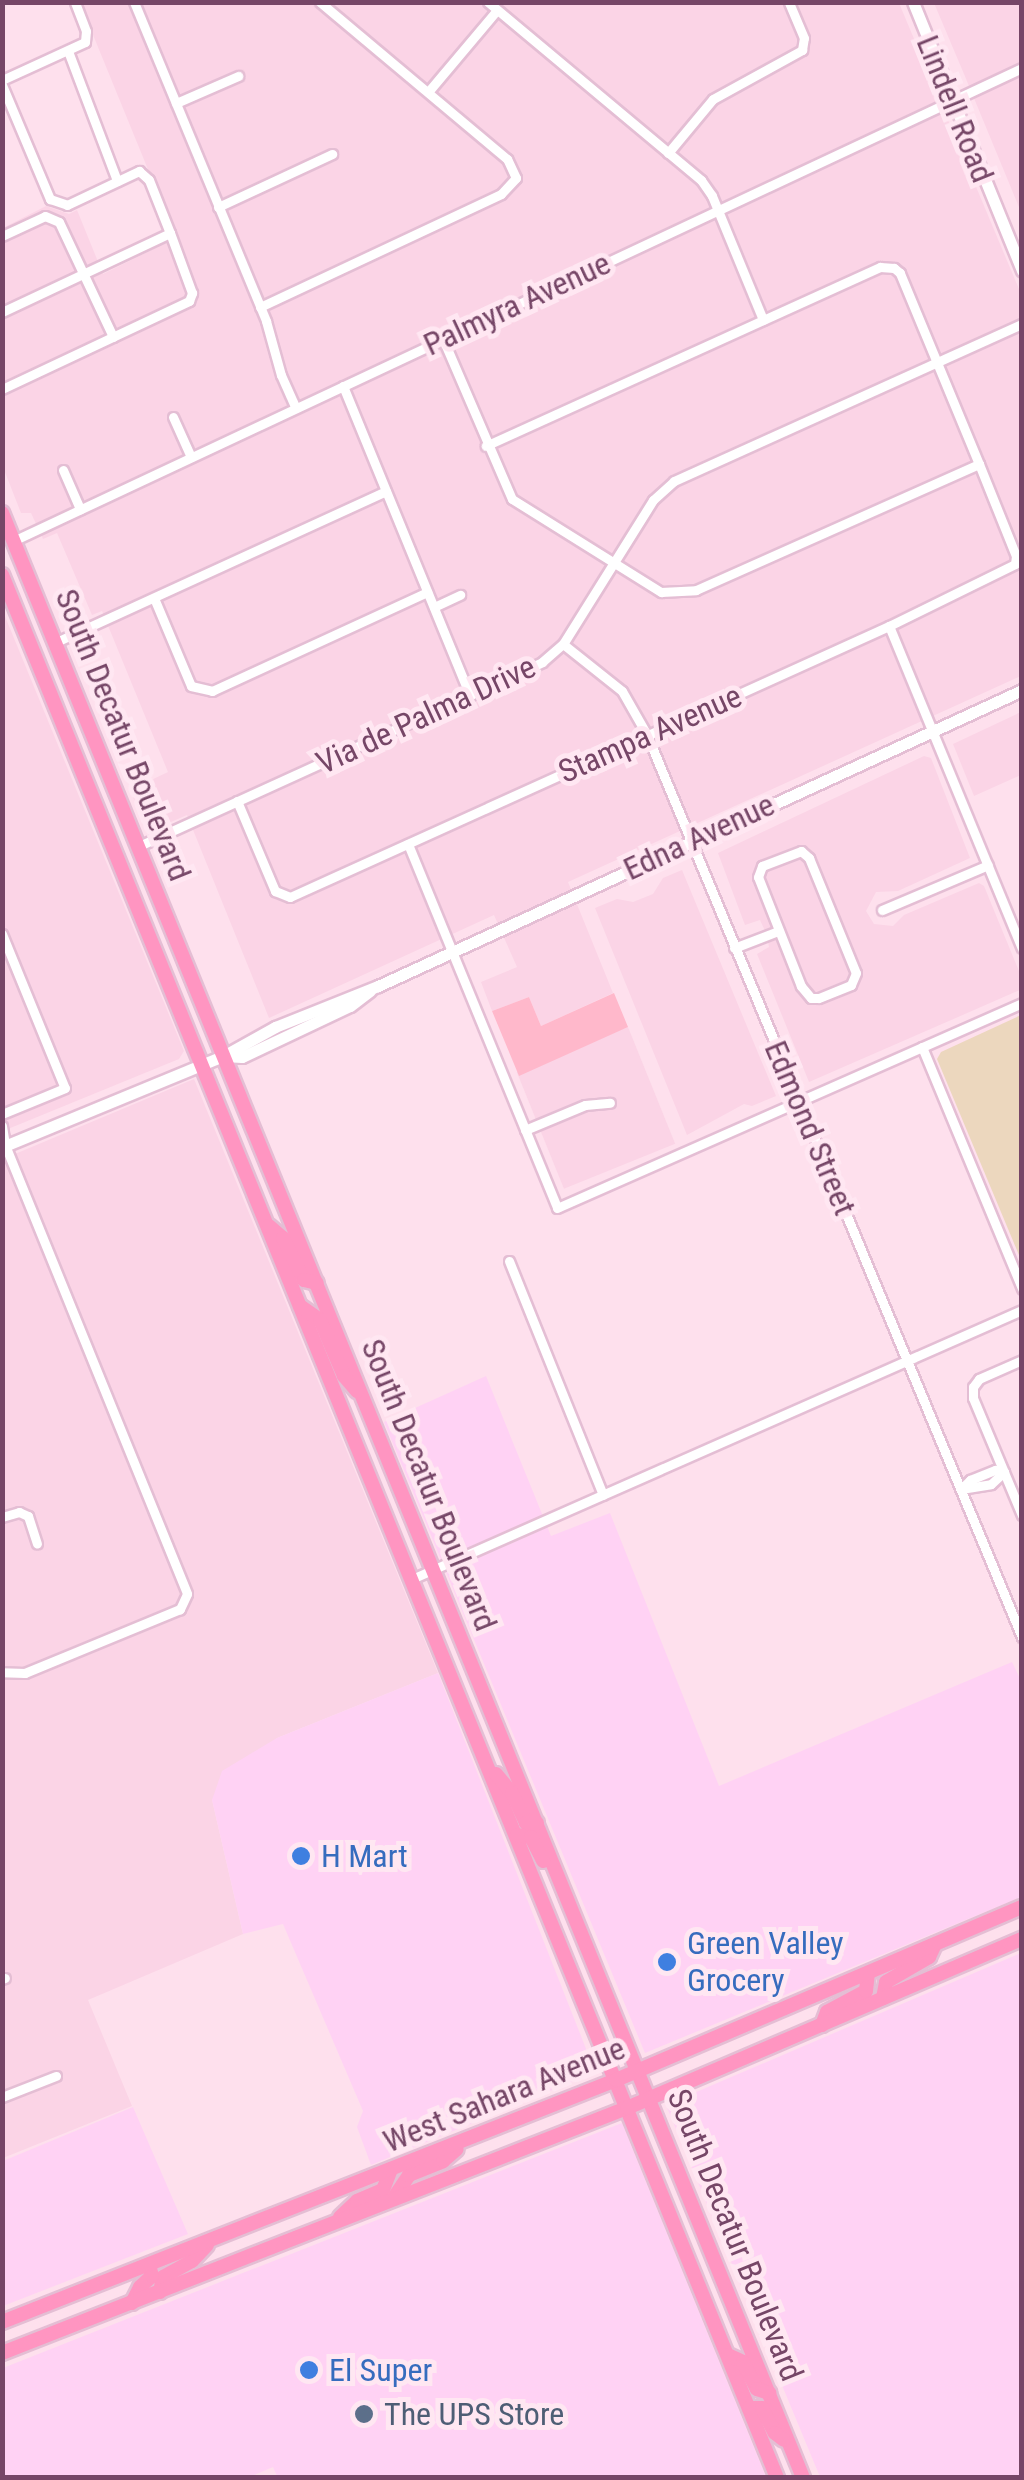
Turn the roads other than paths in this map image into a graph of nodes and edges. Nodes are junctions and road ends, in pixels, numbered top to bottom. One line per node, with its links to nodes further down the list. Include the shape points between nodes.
1 (74, 2): 7 (street, via 85,42)
2 (134, 2): 13 (street)
3 (320, 2): 11 (street)
4 (789, 2): 14 (street, via 804,38 802,50 714,99)
5 (913, 2): 12 (street, Lindell Road)
6 (493, 6): 11 (street); 14 (street)
7 (68, 51): 10 (street); 16 (street)
8 (1022, 68): 12 (street, Palmyra Avenue)
9 (238, 76): 13 (street)
10 (2, 82): 16 (street, via 50,199 67,206)
11 (428, 92): 23 (street, via 508,159 516,178 501,194)
12 (950, 102): 18 (street, Palmyra Avenue); 21 (street, Lindell Road)
13 (176, 103): 17 (street)
14 (668, 152): 18 (street, via 701,180)
15 (332, 154): 17 (street)
16 (117, 182): 19 (street, via 138,172 149,180)
17 (218, 207): 23 (street)
18 (718, 210): 25 (street); 28 (street, Palmyra Avenue)
19 (170, 233): 22 (street); 27 (street, via 192,293 189,301)
20 (2, 236): 22 (street, via 44,216 60,222)
21 (1022, 271)
22 (82, 274): 24 (street); 27 (street)
23 (260, 307): 32 (street)
24 (2, 312)
25 (763, 320): 29 (street, via 880,267 894,268); 34 (street)
26 (1022, 324): 29 (street, Via de Palma Drive)
27 (113, 337): 31 (street)
28 (443, 339): 30 (street, Palmyra Avenue); 34 (street)
29 (938, 362): 36 (street); 42 (street, Via de Palma Drive, via 674,481 652,500)
30 (343, 386): 32 (street, Palmyra Avenue); 38 (street)
31 (2, 389)
32 (296, 408): 35 (street, Palmyra Avenue)
33 (173, 417): 35 (street)
34 (486, 446): 42 (street, via 501,483 522,509)
35 (191, 457): 39 (street, Palmyra Avenue)
36 (979, 464): 42 (street, via 696,590 660,592); 48 (street, Stampa Avenue, via 1014,564)
37 (63, 470): 39 (street)
38 (386, 491): 44 (street); 46 (street)
39 (80, 509): 41 (street, Palmyra Avenue)
40 (2, 514): 41 (main road, South Decatur Boulevard)
41 (8, 543): 49 (main road, South Decatur Boulevard)
42 (613, 566): 50 (street, Via de Palma Drive)
43 (2, 575): 55 (main road, South Decatur Boulevard)
44 (428, 592): 46 (street, via 212,691 191,686); 47 (street)
45 (460, 596): 47 (street)
46 (154, 598): 49 (street)
47 (434, 607): 52 (street)
48 (889, 626): 53 (street); 54 (street, Stampa Avenue)
49 (54, 642): 59 (main road, South Decatur Boulevard)
50 (564, 644): 52 (street, Via de Palma Drive, via 542,662); 54 (street, Edmond Street, via 622,692)
51 (1022, 690): 53 (street, Edna Avenue)
52 (470, 696): 56 (street, Via de Palma Drive)
53 (932, 729): 57 (street, Edna Avenue); 60 (street)
54 (648, 735): 57 (street, Edmond Street); 58 (street, Stampa Avenue)
55 (92, 792): 59 (main road, via 102,792 122,840); 69 (main road, South Decatur Boulevard)
56 (237, 802): 58 (street, Stampa Avenue, via 282,896); 59 (street, Via de Palma Drive)
57 (690, 842): 64 (street, Edmond Street); 66 (street, Edna Avenue)
58 (408, 844): 66 (street)
59 (139, 846): 69 (main road, South Decatur Boulevard)
60 (988, 864): 61 (street); 65 (street)
61 (882, 910)
62 (778, 930): 62 (street, via 811,998 851,984 854,967 810,858 801,851 759,872); 64 (street)
63 (2, 934): 72 (street, via 65,1088)
64 (734, 948): 70 (street, Edmond Street)
65 (1022, 948)
66 (452, 952): 69 (street, Edna Avenue, via 242,1057); 74 (street)
67 (1022, 1003): 68 (street)
68 (922, 1047): 70 (street); 79 (street)
69 (213, 1060): 75 (street, Edna Avenue); 76 (main road, South Decatur Boulevard); 78 (main road, South Decatur Boulevard)
70 (797, 1100): 74 (street, via 557,1208); 82 (street, Edmond Street)
71 (610, 1102): 74 (street)
72 (2, 1114)
73 (2, 1126): 75 (street)
74 (525, 1130)
75 (3, 1145): 94 (street, via 184,1582 186,1602 25,1673)
76 (268, 1226): 78 (main road, via 283,1238 304,1280); 80 (main road, South Decatur Boulevard)
77 (509, 1261): 87 (street)
78 (317, 1283): 84 (main road, South Decatur Boulevard)
79 (1022, 1289)
80 (300, 1306): 84 (main road, via 320,1320 344,1376); 92 (main road, South Decatur Boulevard)
81 (1022, 1310): 82 (street)
82 (909, 1360): 86 (street, Edmond Street); 87 (street)
83 (1022, 1360): 85 (street, via 973,1387)
84 (362, 1394): 91 (main road, South Decatur Boulevard)
85 (1004, 1472): 86 (street, via 991,1484); 88 (street)
86 (962, 1490): 93 (street, Edmond Street)
87 (603, 1496): 91 (street)
88 (1022, 1515)
89 (2, 1516): 90 (street, via 28,1516)
90 (37, 1544)
91 (433, 1570): 92 (street); 95 (main road, South Decatur Boulevard)
92 (414, 1578): 96 (main road, South Decatur Boulevard)
93 (1022, 1637)
94 (2, 1672)
95 (484, 1694): 96 (main road); 98 (main road, South Decatur Boulevard)
96 (464, 1704): 97 (main road, South Decatur Boulevard)
97 (488, 1764): 98 (main road, via 526,1823); 99 (main road, South Decatur Boulevard)
98 (537, 1824): 100 (main road, South Decatur Boulevard)
99 (516, 1835): 100 (main road, via 531,1837); 109 (main road, South Decatur Boulevard)
100 (568, 1899): 107 (main road, South Decatur Boulevard)
101 (1022, 1907): 103 (main road, West Sahara Avenue)
102 (1022, 1939): 105 (main road, West Sahara Avenue)
103 (935, 1944): 104 (main road, West Sahara Avenue); 105 (main road, via 929,1956 886,1982)
104 (868, 1973): 106 (main road, via 866,1990 826,2012); 107 (main road, West Sahara Avenue)
105 (883, 1998): 106 (main road, West Sahara Avenue)
106 (822, 2025): 111 (main road, West Sahara Avenue)
107 (639, 2071): 109 (main road, West Sahara Avenue); 111 (main road, South Decatur Boulevard)
108 (56, 2076): 110 (street)
109 (616, 2080): 112 (main road, South Decatur Boulevard); 113 (main road, West Sahara Avenue)
110 (2, 2097)
111 (650, 2098): 112 (main road, West Sahara Avenue); 124 (main road, South Decatur Boulevard)
112 (627, 2108): 115 (main road, West Sahara Avenue); 123 (main road, South Decatur Boulevard)
113 (470, 2139): 114 (main road, West Sahara Avenue); 115 (main road, via 443,2161 409,2174)
114 (391, 2169): 116 (main road, via 383,2190 357,2201); 117 (main road, West Sahara Avenue)
115 (393, 2199): 116 (main road, West Sahara Avenue)
116 (336, 2222): 119 (main road, West Sahara Avenue)
117 (210, 2240): 118 (main road, West Sahara Avenue); 119 (main road, via 192,2261 162,2277)
118 (149, 2264): 120 (main road, via 152,2276); 121 (main road, West Sahara Avenue)
119 (160, 2292): 120 (main road, West Sahara Avenue)
120 (132, 2303): 122 (main road, West Sahara Avenue)
121 (2, 2322)
122 (2, 2354)
123 (728, 2355): 124 (main road, via 744,2362 757,2389); 125 (main road, South Decatur Boulevard)
124 (769, 2392): 126 (main road, South Decatur Boulevard)
125 (749, 2408): 126 (main road, via 762,2408); 127 (main road, South Decatur Boulevard)
126 (789, 2443): 128 (main road, South Decatur Boulevard)
127 (778, 2478)
128 (803, 2478)

